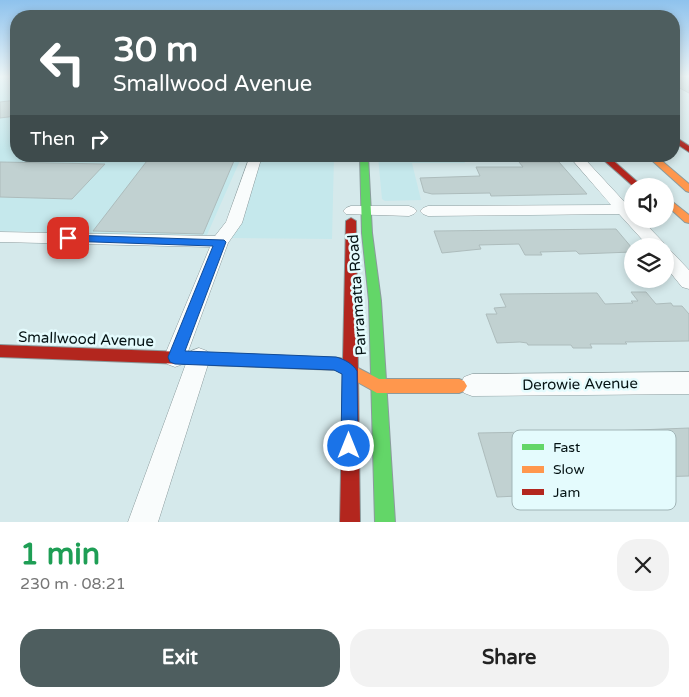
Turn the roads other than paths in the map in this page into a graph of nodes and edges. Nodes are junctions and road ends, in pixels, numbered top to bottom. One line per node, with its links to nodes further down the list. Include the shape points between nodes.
1 (254, 162): 21 (street, via 234,223)
2 (364, 162): 15 (main road, Parramatta Road)
3 (580, 162): 12 (street)
4 (610, 162): 7 (main road)
5 (625, 162): 8 (main road)
6 (658, 162): 9 (main road)
7 (629, 178)
8 (643, 178)
9 (689, 189)
10 (674, 206): 17 (main road)
11 (351, 207): 15 (street); 26 (main road, Parramatta Road)
12 (623, 209): 14 (street); 20 (street)
13 (409, 211): 15 (street)
14 (428, 211)
15 (367, 212): 28 (main road, Parramatta Road, via 375,300)
16 (674, 218): 18 (main road)
17 (689, 220)
18 (689, 231)
19 (0, 237): 21 (street)
20 (650, 238)
21 (220, 242): 25 (street)
22 (674, 265): 23 (street)
23 (689, 282)
24 (0, 351): 25 (main road, Smallwood Avenue)
25 (187, 358): 26 (main road, Smallwood Avenue, via 336,363); 30 (street)
26 (349, 371): 28 (main road, Smallwood Avenue); 31 (main road, Parramatta Road)
27 (689, 384): 29 (street, Derowie Avenue)
28 (377, 386): 29 (main road, Derowie Avenue); 32 (main road, Parramatta Road)
29 (465, 386)
30 (143, 522)
31 (350, 522)
32 (384, 522)

